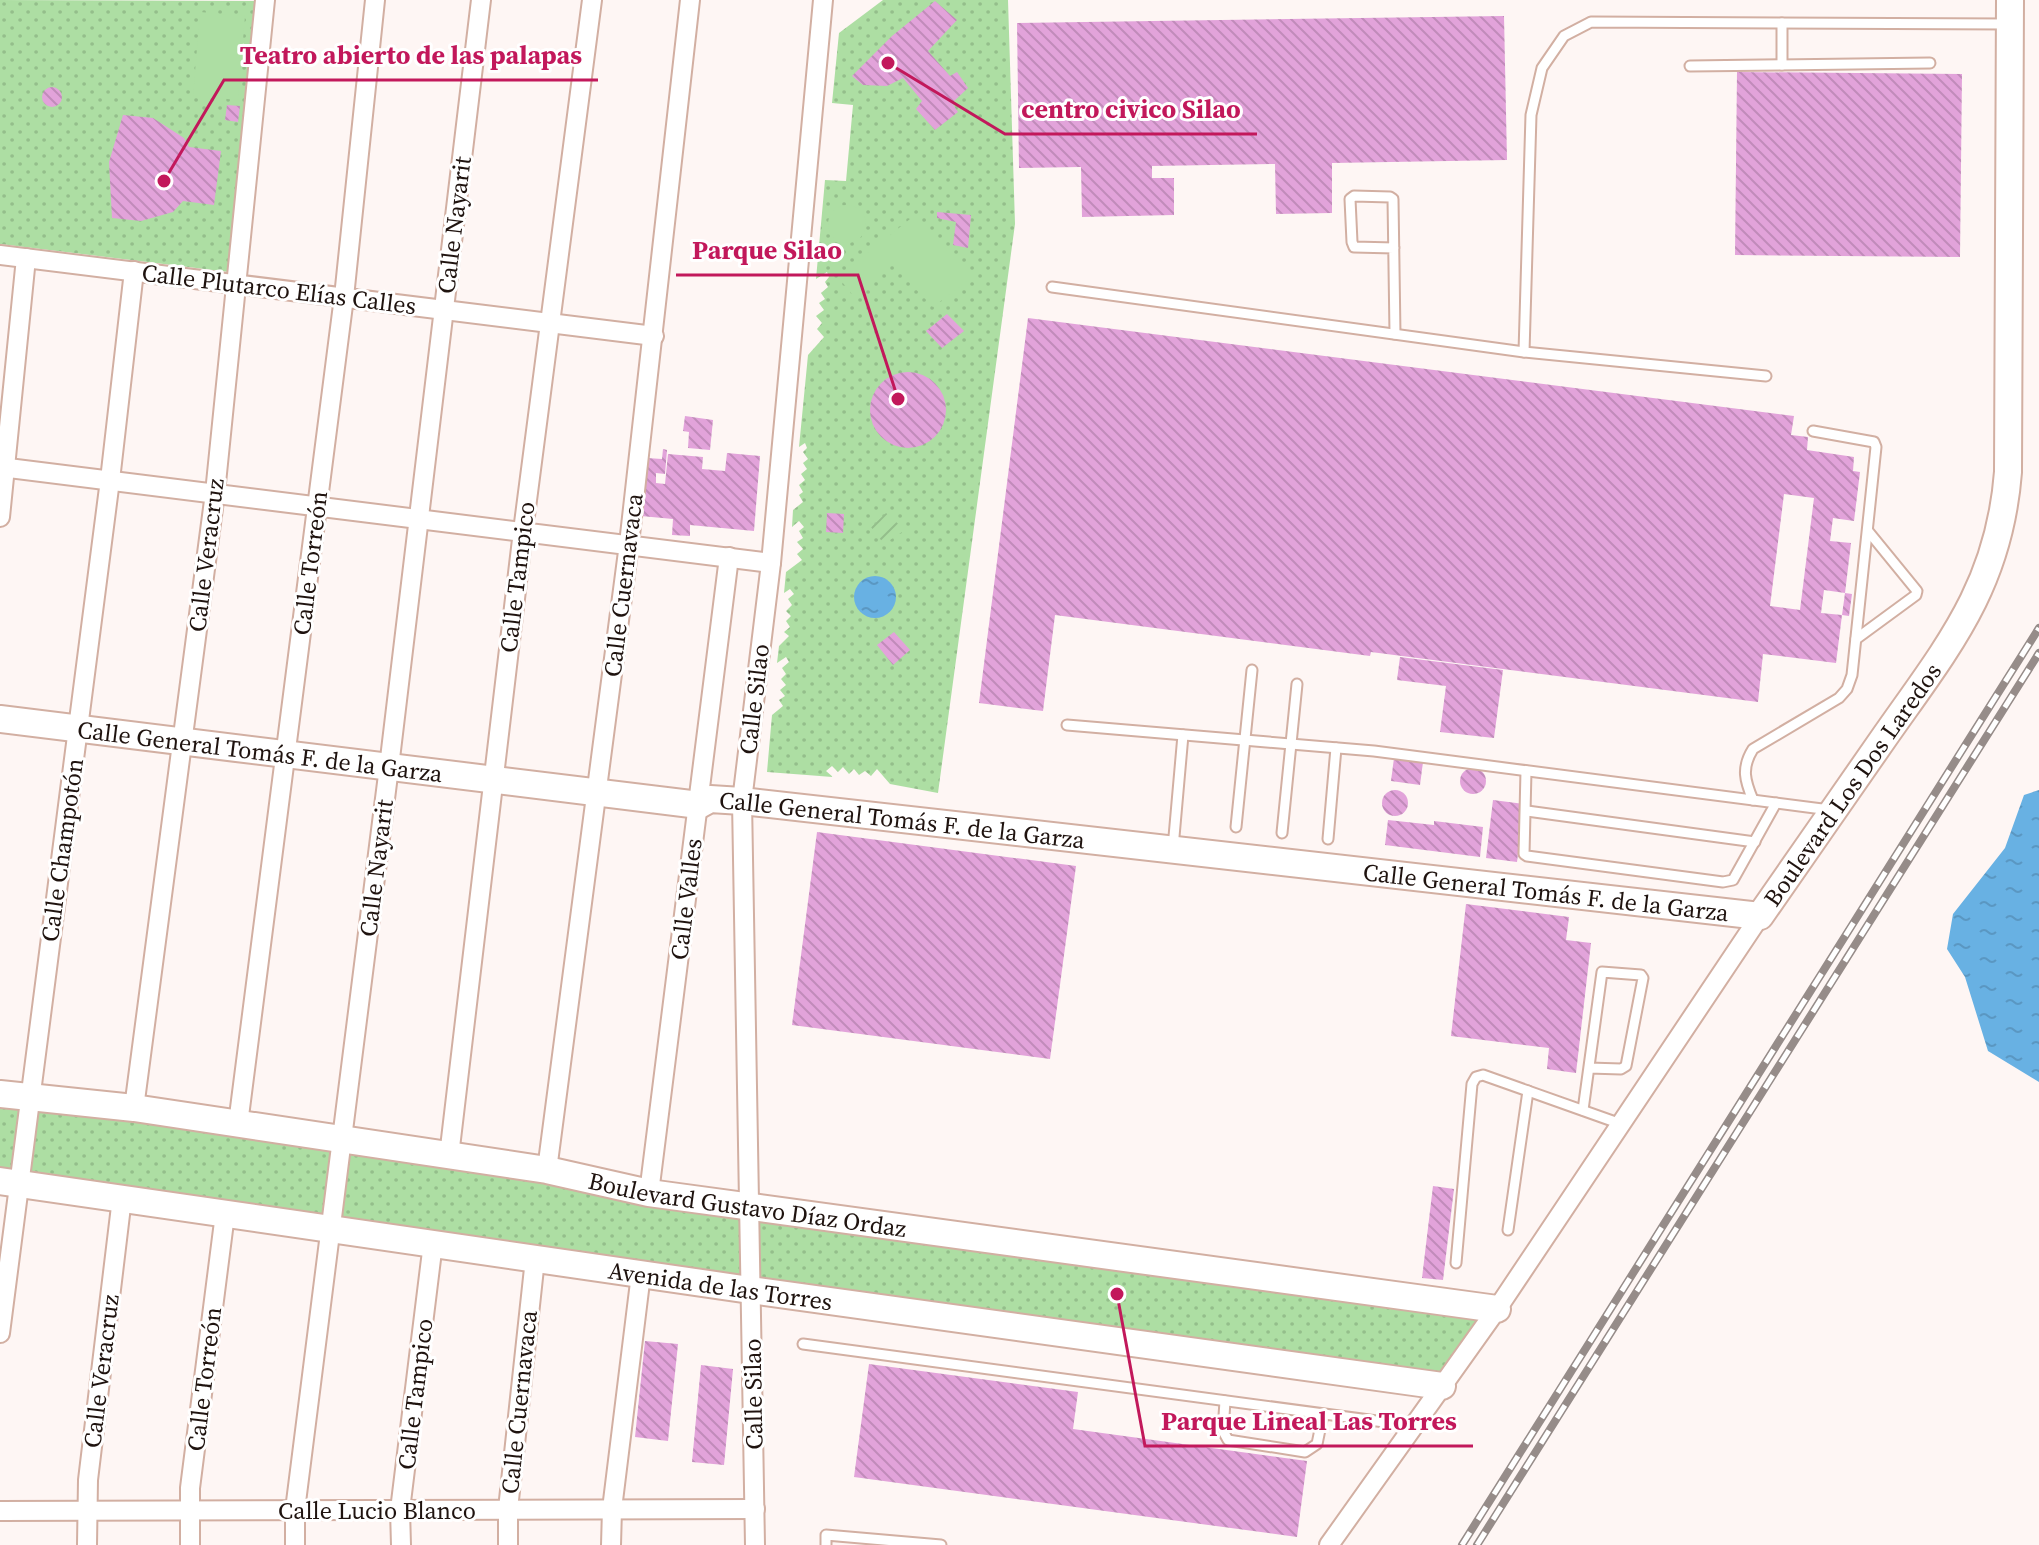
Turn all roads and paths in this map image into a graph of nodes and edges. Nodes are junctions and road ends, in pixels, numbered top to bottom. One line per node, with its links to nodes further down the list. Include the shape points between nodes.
1 (265, 0): 16 (street, Calle Veracruz)
2 (375, 0): 18 (street, Calle Torreón)
3 (481, 0): 19 (street, Calle Nayarit)
4 (592, 0): 20 (street, Calle Tampico)
5 (690, 0): 22 (street, Calle Cuernavaca)
6 (823, 0): 36 (street, Calle Silao)
7 (2010, 12): 8 (lane); 57 (street, Boulevard Los Dos Laredos, via 2005,512 1989,568 1965,617)
8 (1782, 23): 10 (lane); 23 (lane, via 1591,22 1564,36 1542,68 1531,115)
9 (1930, 63): 10 (lane)
10 (1782, 65): 11 (lane)
11 (1690, 66)
12 (1394, 248): 12 (lane, via 1393,199 1350,199 1354,247); 21 (lane)
13 (0, 255): 14 (street, Calle Plutarco Elías Calles)
14 (26, 258): 15 (street, Calle Plutarco Elías Calles); 26 (street)
15 (134, 271): 16 (street, Calle Plutarco Elías Calles); 27 (street, Calle Champotón)
16 (236, 284): 18 (street, Calle Plutarco Elías Calles); 28 (street, Calle Veracruz)
17 (1052, 287): 21 (lane)
18 (344, 297): 19 (street, Calle Plutarco Elías Calles); 29 (street, Calle Torreón)
19 (444, 310): 20 (street, Calle Plutarco Elías Calles); 31 (street, Calle Nayarit)
20 (550, 323): 22 (street, Calle Plutarco Elías Calles); 32 (street, Calle Tampico)
21 (1395, 334): 23 (lane)
22 (654, 336): 34 (street, Calle Cuernavaca)
23 (1524, 352): 24 (lane)
24 (1766, 376)
25 (1813, 431): 33 (lane, via 1874,442)
26 (3, 467): 27 (street); 30 (street)
27 (110, 480): 28 (street); 42 (street, Calle Champotón)
28 (215, 493): 29 (street); 45 (street, Calle Veracruz)
29 (318, 505): 31 (street); 48 (street, Calle Torreón)
30 (0, 517)
31 (418, 517): 32 (street); 49 (street, Calle Nayarit)
32 (523, 531): 34 (street); 51 (street, Calle Tampico)
33 (1868, 531): 37 (lane); 37 (lane, via 1917,591)
34 (629, 544): 35 (street); 52 (street, Calle Cuernavaca)
35 (729, 557): 36 (street); 56 (street, Calle Valles)
36 (771, 563): 54 (street, Calle Silao)
37 (1856, 639): 53 (lane, via 1852,675 1839,698 1753,749 1744,778)
38 (1252, 670): 44 (lane)
39 (1297, 684): 46 (lane)
40 (0, 719): 42 (street, Calle General Tomás F. de la Garza)
41 (1067, 725): 43 (lane)
42 (78, 729): 45 (street, Calle General Tomás F. de la Garza); 68 (street, Calle Champotón)
43 (1183, 735): 44 (lane); 63 (lane)
44 (1245, 740): 46 (lane); 59 (lane)
45 (181, 742): 48 (street, Calle General Tomás F. de la Garza); 69 (street, Calle Veracruz)
46 (1291, 744): 47 (lane); 60 (lane)
47 (1336, 748): 50 (lane); 61 (lane)
48 (285, 755): 49 (street, Calle General Tomás F. de la Garza); 71 (street, Calle Torreón)
49 (389, 767): 51 (street, Calle General Tomás F. de la Garza); 73 (street, Calle Nayarit)
50 (1526, 771): 53 (lane); 58 (lane)
51 (492, 780): 52 (street, Calle General Tomás F. de la Garza); 74 (street, Calle Tampico)
52 (596, 793): 56 (street, Calle General Tomás F. de la Garza); 75 (street, Calle Cuernavaca)
53 (1753, 800): 55 (lane)
54 (742, 801): 56 (street, Calle General Tomás F. de la Garza, via 710,799); 63 (street, Calle General Tomás F. de la Garza); 79 (street, Calle Silao)
55 (1776, 803): 57 (lane); 62 (lane)
56 (699, 805): 77 (street, Calle Valles)
57 (1833, 810): 64 (street, Boulevard Los Dos Laredos)
58 (1527, 811): 62 (lane); 62 (lane, via 1527,856 1723,882 1733,880)
59 (1236, 827)
60 (1282, 833)
61 (1328, 839)
62 (1755, 842)
63 (1173, 848): 64 (street, Calle General Tomás F. de la Garza)
64 (1760, 916): 72 (street, Boulevard Los Dos Laredos)
65 (1589, 1068): 65 (lane, via 1602,972 1641,975 1626,1066); 70 (lane)
66 (1528, 1091): 70 (lane); 82 (lane); 85 (lane, via 1483,1075 1472,1084)
67 (0, 1094): 68 (street, Boulevard Gustavo Díaz Ordaz)
68 (29, 1099): 69 (street, Boulevard Gustavo Díaz Ordaz); 76 (street, Calle Champotón)
69 (134, 1108): 71 (street, Boulevard Gustavo Díaz Ordaz)
70 (1583, 1110): 72 (lane)
71 (238, 1124): 73 (street, Boulevard Gustavo Díaz Ordaz)
72 (1621, 1124): 88 (street, Boulevard Los Dos Laredos)
73 (342, 1141): 74 (street, Boulevard Gustavo Díaz Ordaz); 81 (street, Calle Nayarit)
74 (449, 1156): 75 (street, Boulevard Gustavo Díaz Ordaz)
75 (547, 1170): 77 (street, Boulevard Gustavo Díaz Ordaz)
76 (9, 1182): 78 (street, Avenida de las Torres); 89 (street, Calle Champotón)
77 (649, 1193): 79 (street, Boulevard Gustavo Díaz Ordaz)
78 (122, 1198): 80 (street, Avenida de las Torres); 98 (street, Calle Veracruz)
79 (748, 1206): 87 (street, Calle Silao); 88 (street, Boulevard Gustavo Díaz Ordaz)
80 (225, 1214): 81 (street, Avenida de las Torres); 99 (street, Calle Torreón)
81 (330, 1228): 83 (street, Avenida de las Torres); 100 (street, Calle Nayarit)
82 (1508, 1230)
83 (433, 1243): 84 (street, Avenida de las Torres); 101 (street, Calle Tampico)
84 (535, 1259): 86 (street, Avenida de las Torres); 95 (street, Calle Cuernavaca)
85 (1456, 1263)
86 (641, 1274): 87 (street, Avenida de las Torres); 96 (street)
87 (750, 1290): 91 (street, Avenida de las Torres); 97 (street, Calle Silao)
88 (1497, 1309): 91 (street, Boulevard Los Dos Laredos)
89 (0, 1333)
90 (803, 1344): 92 (lane)
91 (1442, 1386): 94 (street, Boulevard Los Dos Laredos)
92 (1225, 1401): 93 (lane); 93 (lane, via 1223,1431 1228,1440 1305,1452 1317,1444)
93 (1323, 1415): 94 (lane)
94 (1414, 1426): 112 (street, Boulevard Los Dos Laredos)
95 (508, 1509): 96 (street, Calle Lucio Blanco); 101 (street, Calle Lucio Blanco); 107 (street, Calle Cuernavaca)
96 (612, 1509): 97 (street, Calle Lucio Blanco); 108 (street)
97 (755, 1509): 109 (street, Calle Silao)
98 (87, 1510): 99 (street, Calle Lucio Blanco); 102 (street, Calle Lucio Blanco); 103 (street, Calle Veracruz)
99 (189, 1510): 100 (street, Calle Lucio Blanco); 104 (street, Calle Torreón)
100 (295, 1510): 101 (street, Calle Lucio Blanco); 105 (street, Calle Nayarit)
101 (400, 1510): 106 (street, Calle Tampico)
102 (0, 1511)
103 (87, 1545)
104 (190, 1545)
105 (295, 1545)
106 (401, 1545)
107 (508, 1545)
108 (611, 1545)
109 (755, 1545)
110 (826, 1545): 111 (lane, via 826,1535)
111 (941, 1545)
112 (1329, 1545)

